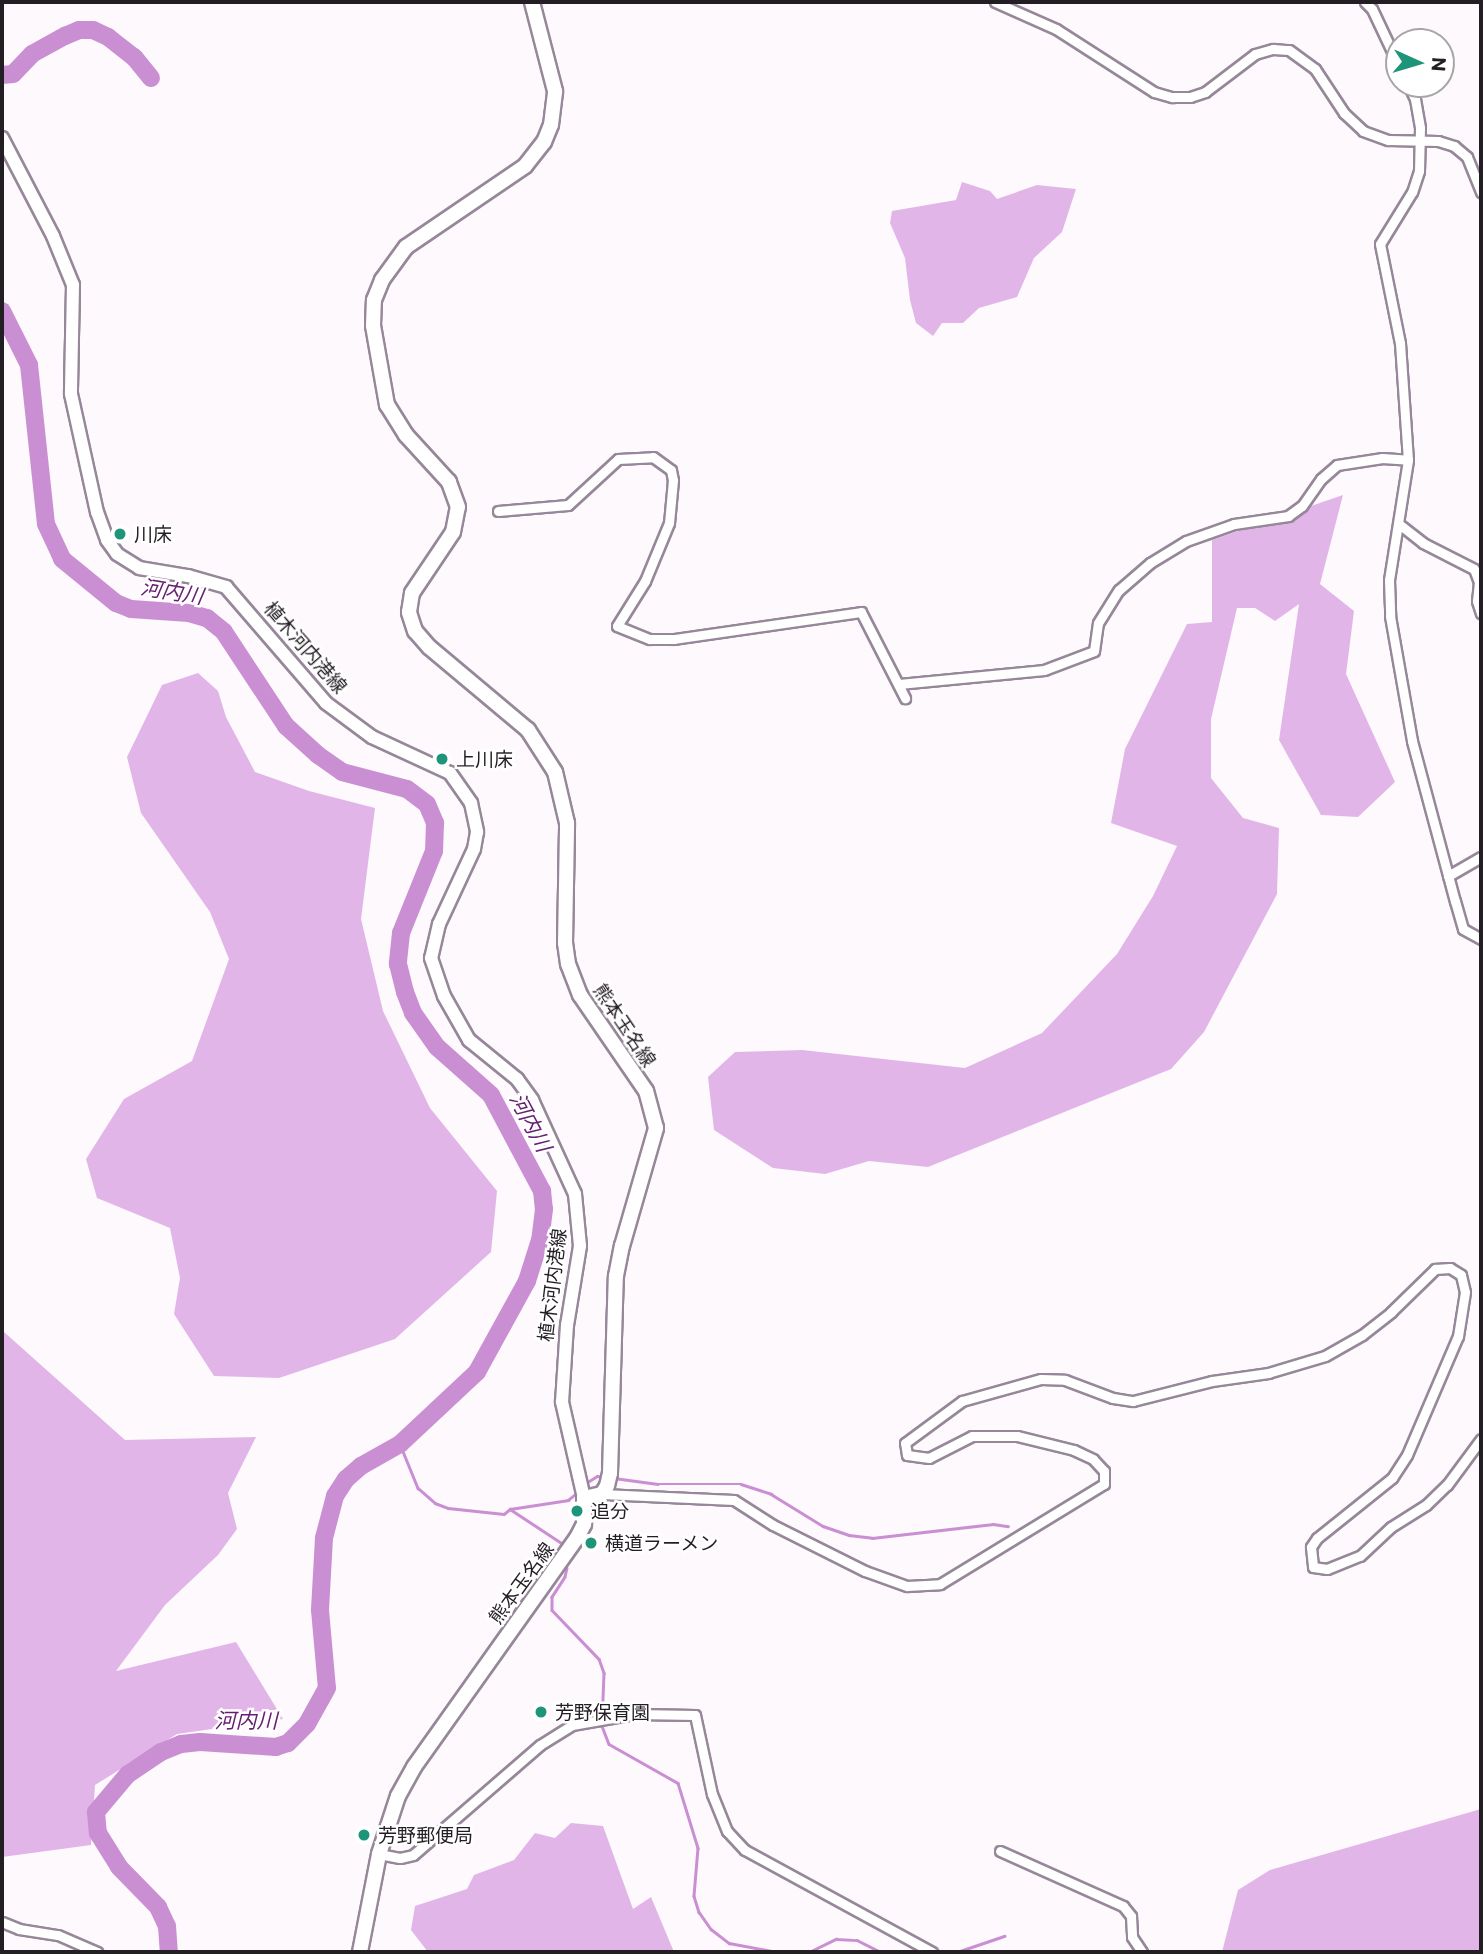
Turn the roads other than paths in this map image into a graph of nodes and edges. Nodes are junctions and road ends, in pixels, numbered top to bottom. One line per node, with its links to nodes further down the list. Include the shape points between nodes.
1 (533, 2): 20 (main road, 熊本玉名線, via 553,73 551,125 525,166 406,247 382,280 374,300 373,326 387,405 406,435 449,482 458,507 453,532 412,593 409,612 415,631 528,730 555,772 567,823 568,964 580,995 646,1091 653,1111 653,1146 617,1276 610,1473)
2 (995, 2): 7 (street, via 1056,29 1154,92 1172,97 1206,92 1255,54 1289,50 1315,69 1344,113 1363,131 1388,140)
3 (1365, 2): 4 (street)
4 (1385, 36)
5 (1415, 98): 7 (street)
6 (2, 138): 21 (main road, 植木河内港線, via 74,285 71,394 97,512 112,547 139,568 226,587 326,702 372,737 450,774 471,803 477,832 474,849 439,924 431,958 444,996 469,1040 517,1079 532,1100 575,1194 580,1246 562,1402)
7 (1421, 140): 8 (street, via 1454,146 1467,157); 9 (street, via 1412,192 1380,243 1400,343)
8 (1481, 192)
9 (1408, 460): 11 (street); 14 (street, via 1382,458 1337,465 1303,506 1288,516 1234,524 1186,541 1119,590 1098,623 1094,651 1044,670)
10 (498, 511): 14 (street, via 568,505 618,459 653,457 671,470 669,523 645,581 617,626 650,639 674,639 861,612)
11 (1399, 524): 12 (street, via 1423,543); 17 (street, via 1389,580 1390,616 1412,741)
12 (1478, 567): 13 (street)
13 (1481, 613)
14 (899, 684): 15 (street)
15 (905, 698)
16 (1481, 857): 17 (street)
17 (1448, 876): 18 (street, via 1463,929)
18 (1481, 939)
19 (1481, 1439): 20 (street, via 1447,1485 1360,1556 1327,1569 1313,1567 1311,1547 1317,1538 1392,1478 1407,1455 1458,1336 1465,1292 1461,1275 1450,1268 1435,1269 1362,1335 1325,1356 1268,1373 1212,1381 1133,1401 1065,1380 1041,1379 962,1401 905,1443 907,1455 929,1458 972,1436 1017,1436 1093,1459 1104,1471 1104,1484 940,1584 907,1586 865,1571 734,1500)
20 (602, 1494): 21 (main road)
21 (584, 1498): 23 (main road, 熊本玉名線, via 584,1524 577,1538 414,1767)
22 (1000, 1851): 28 (street, via 1123,1906 1132,1916 1132,1937)
23 (379, 1854): 26 (main road, 熊本玉名線); 27 (street, via 413,1855 540,1745 572,1725 605,1717 695,1716 712,1794 727,1831 745,1850)
24 (2, 1922): 25 (street, via 68,1938)
25 (97, 1952)
26 (360, 1952)
27 (932, 1952)
28 (1142, 1952)

